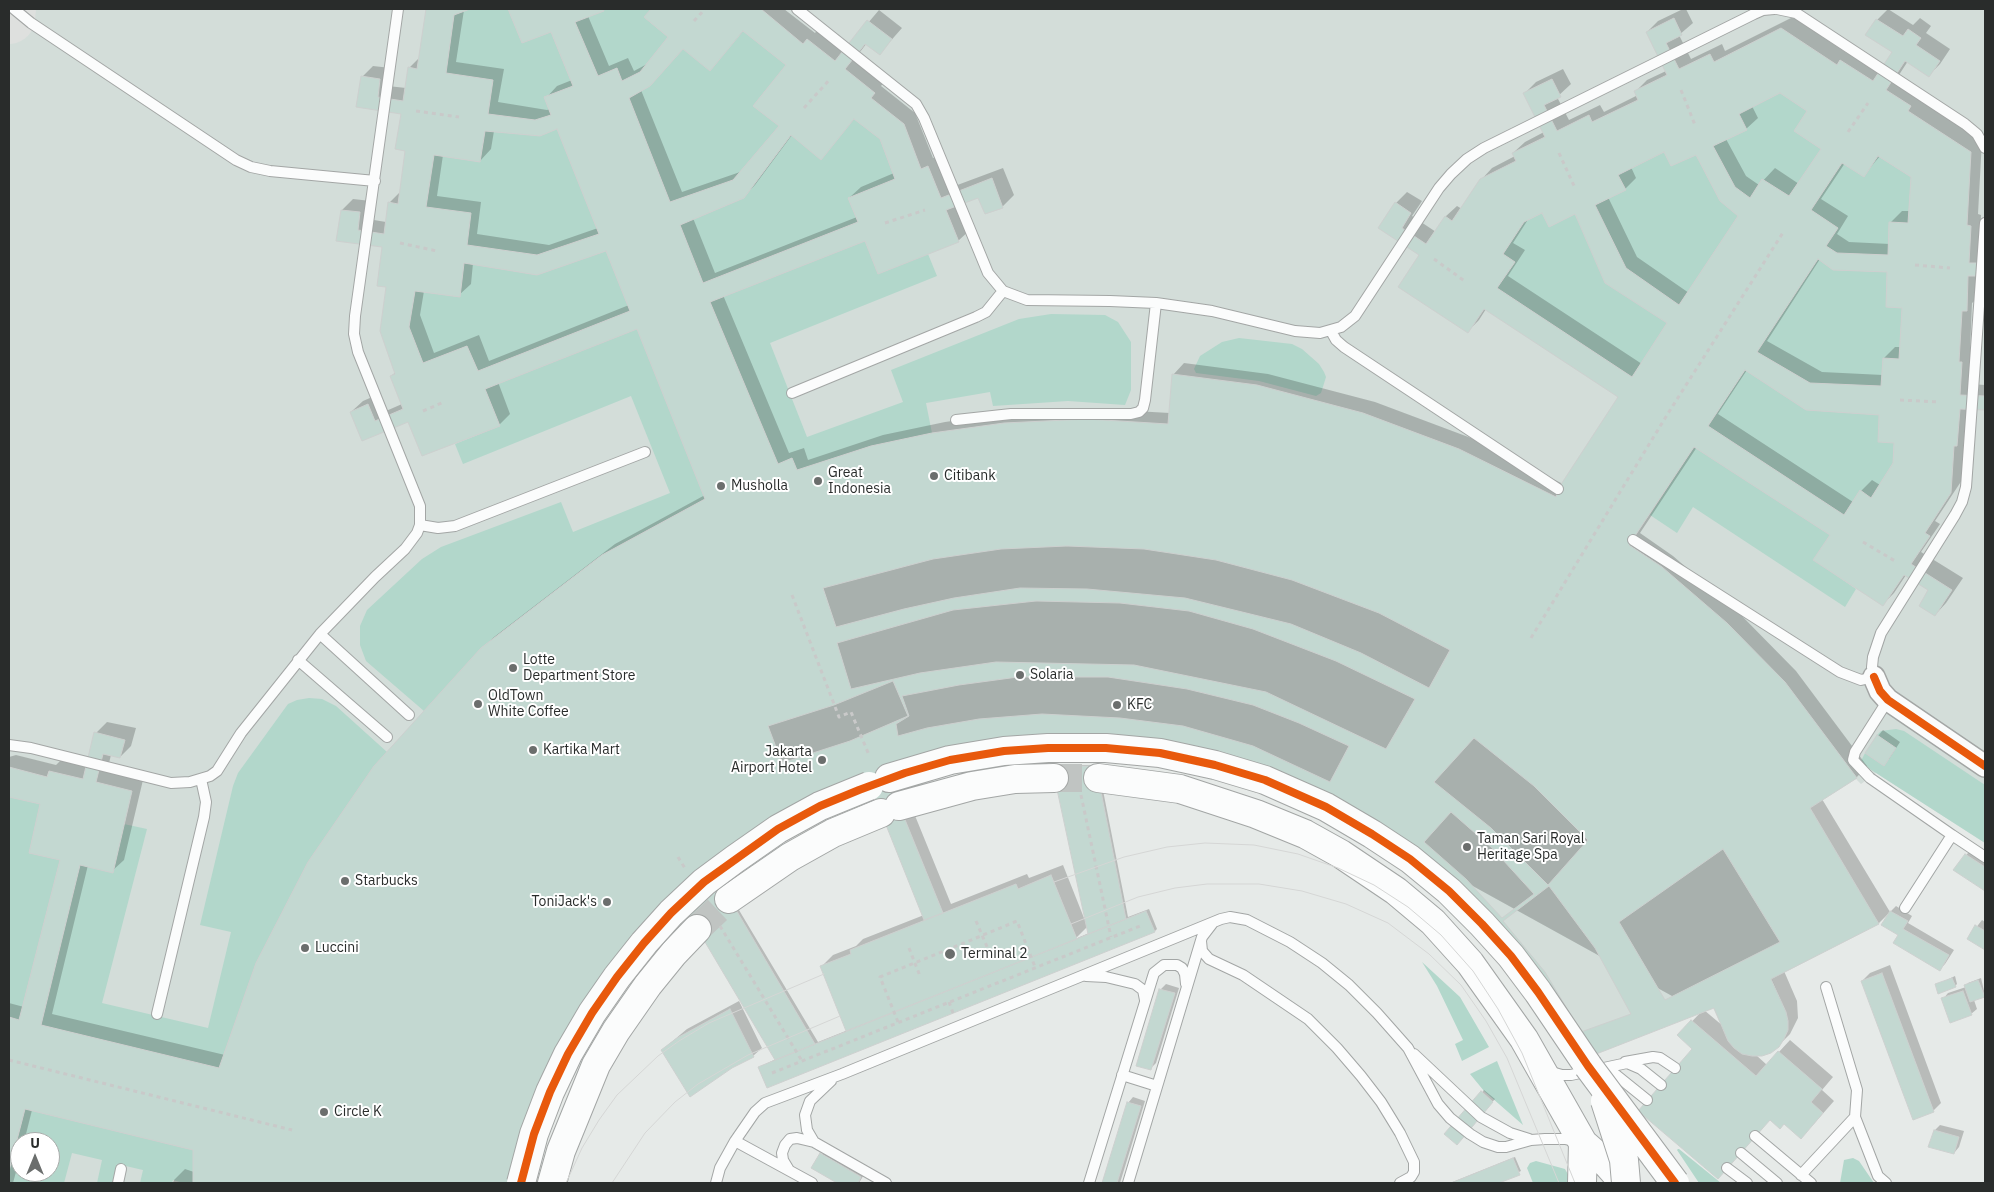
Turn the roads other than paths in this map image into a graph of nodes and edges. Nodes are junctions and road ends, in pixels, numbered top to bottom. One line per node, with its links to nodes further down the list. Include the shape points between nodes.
1 (14, 9): 6 (lane, via 251,167)
2 (398, 9): 6 (lane)
3 (797, 9): 8 (lane, via 916,104 988,273)
4 (1776, 9): 5 (lane, via 1796,12 1965,124 1977,134); 10 (lane, via 1763,10 1745,18 1467,159 1439,188 1356,316)
5 (1985, 148)
6 (375, 181): 15 (lane, via 354,334 358,352 417,497)
7 (1985, 223): 19 (lane, via 1966,487 1955,515 1881,633 1873,657)
8 (1004, 291): 9 (lane, via 1027,300); 11 (lane, via 986,312 976,317)
9 (1156, 304): 10 (lane, via 1212,311 1301,332); 12 (lane, via 1145,400 1139,412 1011,414)
10 (1331, 331): 14 (lane, via 1344,347)
11 (792, 393)
12 (956, 420)
13 (645, 452): 15 (lane, via 455,526)
14 (1558, 488)
15 (420, 525): 17 (lane, via 406,549)
16 (1633, 540): 19 (lane, via 1840,672 1860,680)
17 (320, 634): 18 (lane); 21 (lane)
18 (298, 660): 22 (lane); 25 (lane, via 241,733 217,771)
19 (1874, 677): 20 (street)
20 (1888, 700): 24 (street); 26 (lane, via 1853,760 1870,778)
21 (409, 715)
22 (387, 737)
23 (9, 745): 25 (lane, via 171,783)
24 (1985, 766)
25 (201, 780): 35 (lane, via 206,802 204,817)
26 (1952, 835): 27 (lane); 28 (lane)
27 (1985, 856)
28 (1905, 908)
29 (1215, 921): 30 (lane); 31 (lane); 36 (lane, via 1230,918 1247,920 1298,947 1349,985)
30 (1201, 941): 33 (lane); 66 (lane, via 1202,951 1208,959 1243,975 1308,1019 1361,1076 1382,1102 1414,1162 1411,1177)
31 (1080, 977): 34 (lane, via 1106,977 1135,984 1143,990); 41 (lane)
32 (1826, 987): 46 (lane, via 1857,1090)
33 (1186, 988): 34 (lane, via 1187,980 1182,968 1164,965 1154,973); 44 (lane)
34 (1145, 1002): 42 (lane)
35 (156, 1014)
36 (1408, 1048): 49 (lane, via 1481,1116 1510,1133); 49 (lane, via 1438,1104 1470,1134 1498,1147)
37 (1536, 1060): 39 (lane, via 1545,1069 1562,1075); 51 (street); 60 (street, via 1470,963 1433,922 1396,890 1305,834 1180,789 1016,780 972,786 890,809 833,833 790,857 674,952 616,1031 596,1065 561,1151)
38 (1619, 1064): 39 (lane); 40 (lane, via 1652,1057); 43 (lane, via 1627,1063 1642,1069)
39 (1592, 1068): 45 (lane, via 1610,1071); 59 (street, bridge, via 1511,956 1449,892 1410,859 1326,807 1265,780 1160,753 1106,748 1004,751 950,760 879,782 820,806 778,829 704,882 644,943 607,991 568,1054 534,1134); 68 (street, bridge, via 1616,1132 1624,1160); 69 (street, bridge)
40 (1675, 1068)
41 (842, 1074): 48 (lane, via 765,1103); 50 (lane, via 827,1083 810,1101 805,1123)
42 (1122, 1075): 44 (lane); 64 (lane)
43 (1661, 1085)
44 (1156, 1086): 65 (lane)
45 (1647, 1100)
46 (1855, 1117): 56 (lane); 73 (lane, via 1878,1176)
47 (1755, 1136): 56 (lane)
48 (735, 1140): 55 (lane); 61 (lane)
49 (1531, 1140): 51 (lane, via 1565,1139)
50 (814, 1142): 55 (lane, via 797,1138 790,1139 785,1145 783,1160); 57 (lane)
51 (1583, 1144): 67 (street); 68 (street)
52 (1741, 1152): 71 (lane)
53 (1727, 1168): 70 (lane)
54 (121, 1169): 58 (lane)
55 (792, 1172): 62 (lane)
56 (1801, 1175): 72 (lane)
57 (867, 1179): 63 (lane)
58 (118, 1183)
59 (521, 1183)
60 (552, 1183)
61 (716, 1183)
62 (812, 1183)
63 (886, 1183)
64 (1088, 1183)
65 (1128, 1183)
66 (1400, 1183)
67 (1582, 1183)
68 (1625, 1183)
69 (1675, 1183)
70 (1747, 1183)
71 (1777, 1183)
72 (1811, 1183)
73 (1886, 1183)

